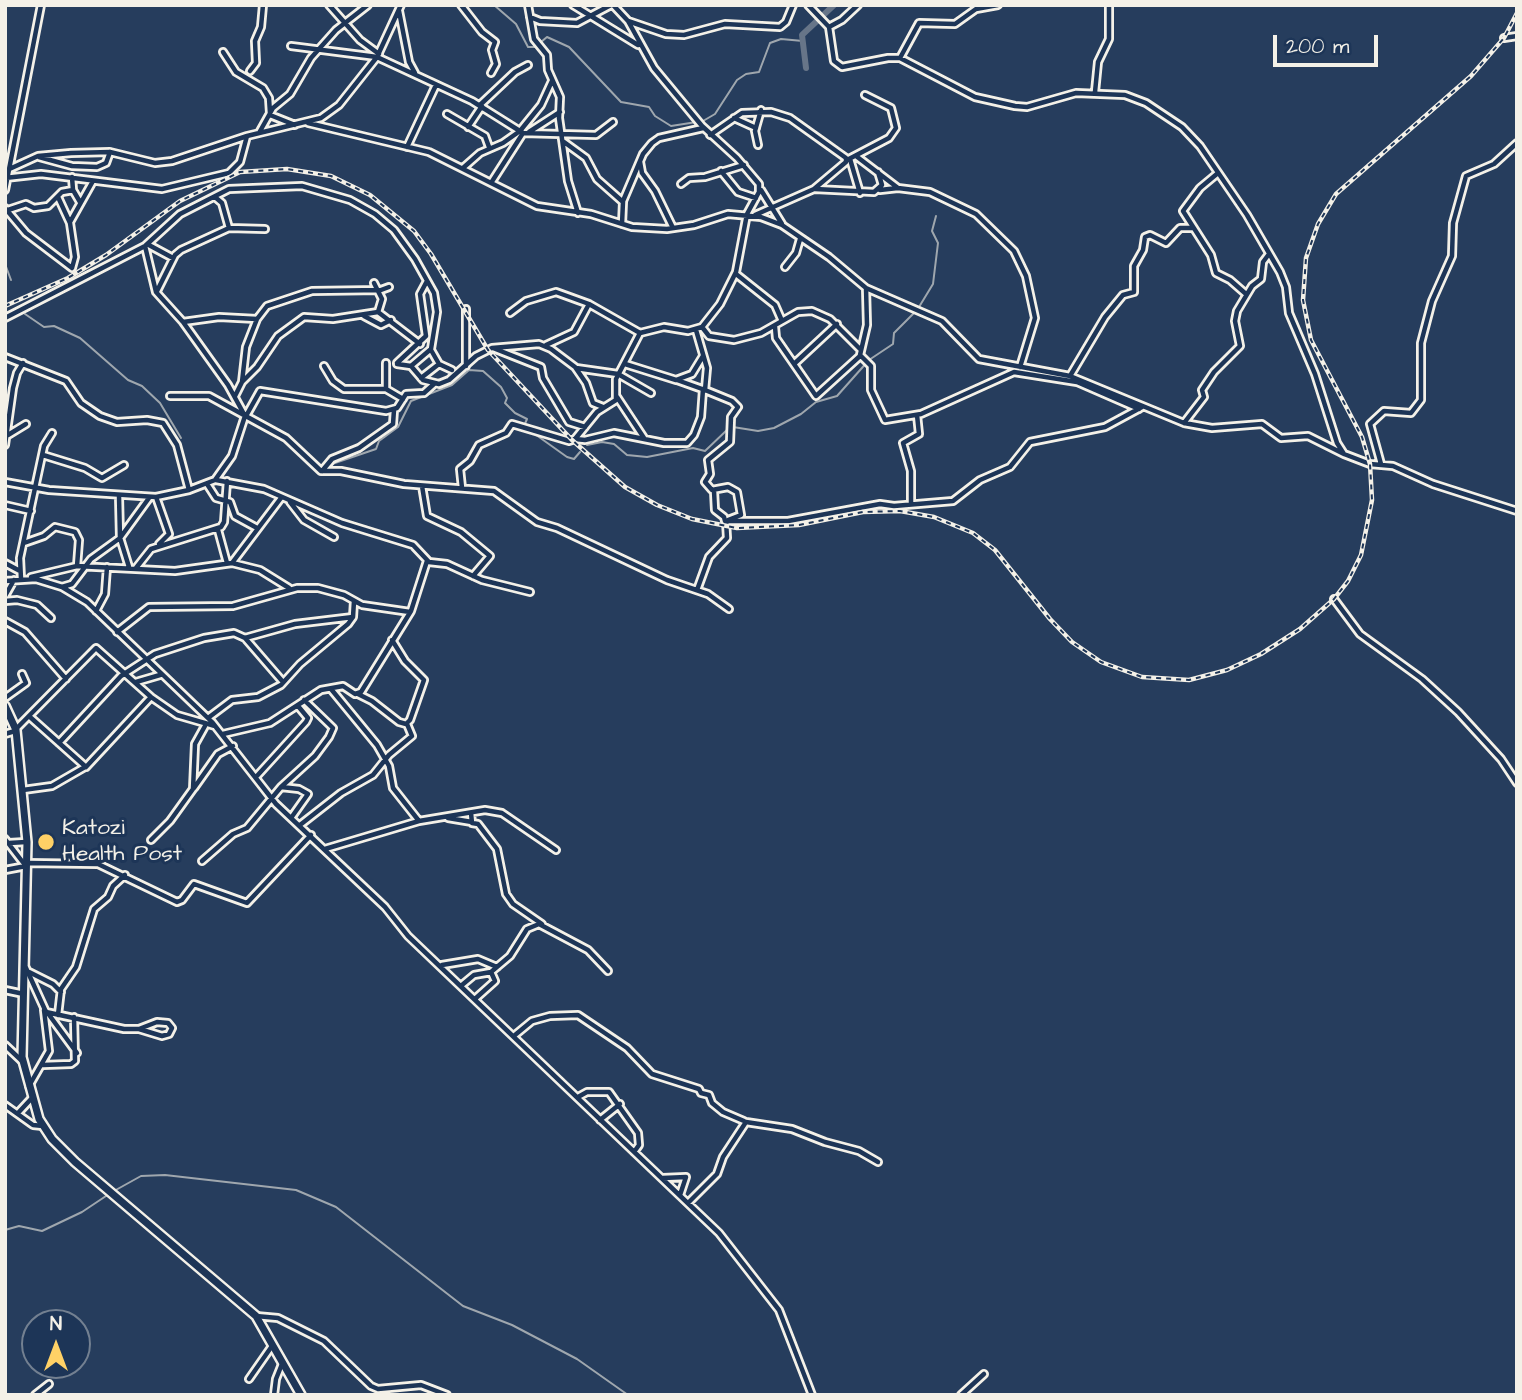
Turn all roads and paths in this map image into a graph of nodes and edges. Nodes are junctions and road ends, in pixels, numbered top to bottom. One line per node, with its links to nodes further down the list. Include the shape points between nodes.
1 (41, 5): 66 (street)
2 (263, 5): 31 (street, via 255,41 256,63)
3 (329, 5): 18 (street)
4 (368, 5): 18 (street)
5 (461, 5): 33 (street, via 495,42 496,64)
6 (528, 5): 15 (street)
7 (573, 5): 16 (street)
8 (612, 5): 16 (street); 17 (street)
9 (793, 5): 17 (street, via 780,27 725,24 684,35)
10 (808, 5): 19 (street)
11 (858, 5): 19 (street)
12 (998, 5): 29 (street, via 976,9 955,23 919,23)
13 (1110, 6): 36 (street, via 1109,39 1098,62)
14 (400, 8): 28 (street); 32 (street)
15 (529, 16): 16 (street, via 572,23); 34 (street, via 534,39 547,55)
16 (595, 16): 24 (street)
17 (628, 21): 24 (street)
18 (345, 23): 22 (street); 26 (street)
19 (828, 27): 29 (street, via 834,61 842,67)
20 (1517, 36): 21 (street)
21 (1504, 38)
22 (360, 40): 27 (street); 28 (street)
23 (291, 46): 26 (street)
24 (639, 46): 48 (street)
25 (223, 51): 41 (street, via 236,72 263,88)
26 (317, 51): 27 (street); 41 (street, via 290,94)
27 (351, 54): 28 (street)
28 (378, 56): 32 (street); 45 (street, via 339,105)
29 (900, 58): 36 (street, via 975,97 1015,106)
30 (528, 65): 38 (street)
31 (250, 71)
32 (415, 74): 35 (street)
33 (491, 74)
34 (552, 80): 40 (street, via 560,97); 50 (street)
35 (436, 85): 38 (street); 58 (street)
36 (1095, 92): 69 (street, via 1146,103 1182,127)
37 (865, 95): 62 (street, via 891,108 897,128 889,138)
38 (481, 106): 47 (street); 50 (street)
39 (761, 110): 43 (street); 49 (street); 62 (street, via 790,118)
40 (560, 112): 50 (street); 52 (street)
41 (270, 114): 46 (street); 51 (street)
42 (447, 114): 47 (street)
43 (733, 118): 49 (street); 53 (street)
44 (613, 122): 52 (street, via 596,135)
45 (308, 123): 46 (street); 58 (street)
46 (296, 125): 51 (street)
47 (468, 127): 59 (street, via 485,136)
48 (703, 128): 53 (street); 63 (street, via 659,138)
49 (756, 128): 57 (street)
50 (524, 132): 52 (street); 59 (street); 73 (street)
51 (259, 133): 54 (street)
52 (562, 133): 55 (street)
53 (710, 135): 64 (street)
54 (247, 136): 60 (street, via 172,162 155,163); 72 (street, via 240,162 223,175 153,190)
55 (564, 142): 85 (street, via 586,158 597,179); 89 (street, via 569,186)
56 (1517, 143): 178 (street, via 1494,164 1466,176 1453,223 1452,256 1422,343 1421,400 1411,412 1384,411 1370,424)
57 (758, 145)
58 (407, 147): 65 (street)
59 (489, 147): 65 (street)
60 (110, 152): 61 (street); 61 (street, via 106,163 97,167 72,166)
61 (38, 156): 66 (street)
62 (851, 158): 68 (street); 77 (street); 81 (street)
63 (639, 161): 85 (street); 95 (street)
64 (744, 165): 67 (street); 75 (street)
65 (463, 168): 73 (street)
66 (8, 170): 71 (street)
67 (721, 171): 74 (street); 84 (street, via 738,192)
68 (878, 172): 76 (street); 80 (street)
69 (1218, 173): 96 (street, via 1183,208); 101 (street)
70 (72, 177): 71 (street, via 35,174); 72 (street); 79 (street)
71 (7, 178): 78 (street)
72 (94, 180): 86 (street)
73 (491, 183): 89 (street, via 537,206)
74 (681, 184)
75 (760, 188): 84 (street); 87 (street)
76 (898, 188): 80 (street); 147 (street, via 930,192 967,208 1014,251 1026,276 1035,318)
77 (814, 189): 81 (street); 87 (street)
78 (5, 190)
79 (73, 190): 82 (street); 86 (street)
80 (880, 190): 81 (street)
81 (860, 193)
82 (58, 197): 88 (street, via 48,206 26,204); 92 (street)
83 (214, 197): 97 (street, via 222,203); 100 (street, via 180,214); 105 (street, via 240,187 302,186 350,200 394,230)
84 (756, 198): 90 (street)
85 (623, 201): 93 (street)
86 (80, 203): 92 (street)
87 (769, 207): 91 (street); 94 (street)
88 (7, 209): 92 (street, via 26,233 72,268)
89 (578, 213): 93 (street)
90 (747, 214): 91 (street); 95 (street, via 723,214); 104 (street)
91 (753, 216): 94 (street)
92 (70, 223)
93 (622, 224): 95 (street)
94 (782, 225): 99 (street)
95 (673, 228)
96 (1193, 228): 111 (street, via 1211,255 1216,273); 151 (street, via 1181,228 1166,243 1145,237 1134,266 1133,293 1123,295 1105,317)
97 (229, 229): 98 (street); 102 (street, via 198,241)
98 (265, 229)
99 (800, 238): 103 (street); 108 (street)
100 (146, 245): 102 (street); 110 (street); 117 (street)
101 (1269, 254): 111 (street, via 1261,279); 176 (street, via 1286,287 1289,313)
102 (173, 258): 110 (street)
103 (785, 267)
104 (736, 274): 121 (street, via 775,305); 123 (street)
105 (426, 281): 129 (street, via 420,294); 130 (street, via 436,305)
106 (374, 283): 109 (street)
107 (389, 287): 109 (street)
108 (866, 288): 135 (street, via 867,325); 147 (street, via 942,321 979,359)
109 (378, 290): 114 (street, via 382,304); 118 (street, via 305,292 267,306)
110 (156, 292): 120 (street)
111 (1246, 294): 168 (street, via 1235,321 1240,346 1214,372 1202,390 1204,397)
112 (589, 304): 115 (street, via 549,293); 126 (street); 132 (street, via 574,332)
113 (466, 309): 146 (street)
114 (378, 312): 116 (street); 119 (street)
115 (510, 313)
116 (362, 315): 119 (street, via 381,325); 154 (street, via 304,317 278,336)
117 (5, 318)
118 (257, 319): 120 (street, via 219,317); 154 (street, via 246,346)
119 (391, 320): 131 (street)
120 (183, 322): 160 (street)
121 (782, 322): 122 (street, via 806,310); 124 (street)
122 (837, 324): 135 (street); 143 (street)
123 (702, 327): 125 (street); 127 (street, via 709,336 726,340)
124 (775, 327): 127 (street); 128 (street)
125 (696, 330): 126 (street, via 664,327); 137 (street)
126 (640, 332): 141 (street)
127 (761, 333): 128 (street)
128 (776, 338): 143 (street)
129 (424, 339): 130 (street); 131 (street)
130 (434, 341): 134 (street)
131 (420, 344): 145 (street, via 397,364)
132 (545, 346): 133 (street); 148 (street)
133 (492, 348): 146 (street); 170 (street, via 541,367 569,422)
134 (431, 349): 142 (street); 145 (street)
135 (860, 349): 136 (street)
136 (860, 355): 143 (street, via 818,396); 166 (street, via 871,366 871,390 883,419)
137 (703, 356): 153 (street, via 692,374); 157 (street, via 708,370)
138 (5, 357): 139 (street)
139 (23, 363): 172 (street, via 17,373); 188 (street, via 66,381 81,403 100,416 117,422 163,423 174,437)
140 (386, 363): 156 (street)
141 (625, 363): 150 (street); 153 (street)
142 (439, 364): 149 (street); 152 (street)
143 (794, 364)
144 (324, 366): 156 (street, via 344,389)
145 (411, 366): 152 (street)
146 (466, 366): 155 (street, via 446,383)
147 (1020, 367): 151 (street)
148 (575, 368): 150 (street); 163 (street, via 593,403)
149 (452, 370)
150 (618, 374): 158 (street); 161 (street)
151 (1070, 376): 164 (street)
152 (421, 378): 155 (street)
153 (676, 380): 157 (street)
154 (242, 383): 160 (street)
155 (433, 384): 162 (street, via 424,393)
156 (386, 389): 162 (street)
157 (704, 389): 173 (street, via 691,440 674,444); 189 (street, via 738,407 731,417 730,442 709,460 705,482)
158 (651, 393)
159 (170, 396): 167 (street, via 209,396)
160 (235, 397): 167 (street)
161 (617, 397): 163 (street); 173 (street)
162 (403, 398): 165 (street)
163 (603, 407): 170 (street)
164 (1140, 408): 166 (street, via 1077,382 1014,372); 168 (street); 195 (street, via 1105,427 1030,442 1010,467 980,480 957,499)
165 (394, 410): 167 (street, via 262,391); 180 (street, via 393,424 355,451 332,459)
166 (918, 415): 195 (street, via 919,433 903,443 911,471)
167 (246, 416): 180 (street, via 286,438); 181 (street, via 232,456)
168 (1184, 423): 176 (street, via 1212,428 1262,424 1281,438 1308,436)
169 (26, 424): 172 (street)
170 (585, 428): 174 (street)
171 (52, 433): 177 (street)
172 (7, 435): 175 (street)
173 (644, 438): 174 (street, via 614,433)
174 (575, 439): 187 (street, via 512,425 506,433 479,445 462,466)
175 (5, 444)
176 (1344, 454): 178 (street)
177 (43, 455): 179 (street, via 102,478); 186 (street)
178 (1381, 464): 198 (street)
179 (124, 465)
180 (321, 471): 185 (street)
181 (215, 480): 182 (street); 184 (street)
182 (227, 481): 192 (street); 193 (street)
183 (5, 482): 186 (street)
184 (206, 484): 188 (street); 193 (street, via 216,498)
185 (422, 485): 187 (street); 214 (street, via 427,516 461,532 490,556)
186 (36, 488): 190 (street); 197 (street)
187 (462, 488): 221 (street, via 494,491 537,522)
188 (189, 490): 191 (street)
189 (714, 491): 199 (street, via 715,510); 199 (street, via 728,488 739,496 741,515)
190 (119, 496): 191 (street); 202 (street)
191 (153, 497): 202 (street); 205 (street, via 169,534)
192 (281, 498): 194 (street); 200 (street)
193 (226, 501): 200 (street, via 232,504 235,516); 201 (street, via 225,522)
194 (289, 502): 203 (street, via 303,520); 206 (street, via 413,545)
195 (911, 503): 199 (street, via 874,504 788,521)
196 (5, 505): 197 (street)
197 (31, 511): 204 (street)
198 (1517, 511)
199 (726, 522): 221 (street, via 727,538 709,557)
200 (257, 528): 208 (street)
201 (218, 530): 205 (street); 208 (street)
202 (120, 537): 211 (street); 212 (street)
203 (334, 537)
204 (24, 543): 209 (street, via 55,527 75,533 79,540); 213 (street)
205 (156, 547): 212 (street)
206 (427, 561): 214 (street); 229 (street)
207 (5, 563): 213 (street)
208 (230, 563): 212 (street, via 176,570); 220 (street, via 260,570)
209 (77, 566): 211 (street); 215 (street)
210 (107, 567): 211 (street); 212 (street); 228 (street, via 105,594)
211 (84, 568): 219 (street, via 72,584)
212 (132, 568)
213 (20, 571): 216 (street)
214 (473, 576): 222 (street)
215 (29, 578): 216 (street); 219 (street)
216 (21, 579): 217 (street)
217 (14, 580): 218 (street); 223 (street)
218 (5, 581)
219 (62, 587): 228 (street)
220 (290, 588): 226 (street, via 318,588); 233 (street, via 228,607 146,608)
221 (697, 590): 227 (street)
222 (530, 592)
223 (5, 596)
224 (1334, 599): 264 (street, via 1360,634 1458,712)
225 (5, 601): 231 (street, via 37,605)
226 (354, 601): 229 (street); 230 (street)
227 (729, 609)
228 (96, 611): 233 (street)
229 (410, 612): 235 (street)
230 (353, 617): 234 (street, via 295,624); 242 (street)
231 (51, 618)
232 (5, 621): 240 (street, via 25,632)
233 (116, 633): 236 (street)
234 (245, 638): 236 (street, via 234,633 194,640); 242 (street)
235 (392, 639): 244 (street); 253 (street, via 424,680)
236 (145, 659): 237 (street); 239 (street)
237 (126, 673): 240 (street, via 98,648); 241 (street); 259 (street)
238 (22, 674): 246 (street, via 26,683)
239 (160, 675): 241 (street); 250 (street)
240 (66, 679): 251 (street)
241 (136, 682): 245 (street)
242 (283, 682): 250 (street, via 258,697 228,702)
243 (331, 688): 244 (street, via 343,686); 247 (street); 261 (street)
244 (357, 694): 253 (street)
245 (151, 696): 252 (street); 262 (street)
246 (5, 698)
247 (304, 700): 249 (street); 265 (street, via 333,730 315,756)
248 (5, 706): 256 (main road)
249 (298, 706): 258 (street, via 270,723); 263 (street, via 308,718 306,722)
250 (206, 716): 252 (street); 255 (street)
251 (30, 717): 256 (street); 259 (street)
252 (186, 719): 254 (street)
253 (407, 724): 261 (street, via 412,736)
254 (205, 726): 255 (street); 267 (street, via 195,744)
255 (216, 726): 258 (street)
256 (15, 731): 257 (street); 266 (main road)
257 (5, 734)
258 (222, 734): 260 (street)
259 (59, 743): 262 (street)
260 (233, 746): 263 (street); 267 (street, via 218,754)
261 (384, 760): 272 (street, via 393,788); 274 (street, via 369,780 348,788)
262 (86, 767): 266 (street, via 52,786)
263 (256, 777): 268 (street)
264 (1517, 783)
265 (281, 787): 268 (street); 271 (street, via 308,794)
266 (23, 789): 278 (main road)
267 (193, 789): 276 (street)
268 (271, 799): 271 (street); 281 (street, via 247,828)
269 (471, 813): 270 (street); 273 (street); 280 (street, via 502,813)
270 (443, 817): 272 (street); 273 (street)
271 (291, 818): 274 (street)
272 (419, 821): 279 (street)
273 (471, 822): 285 (street, via 478,824 497,849 502,885 511,902)
274 (300, 825): 275 (street)
275 (311, 834): 279 (street); 284 (street, via 247,903 194,884 177,902)
276 (151, 840)
277 (7, 841): 278 (street); 282 (street)
278 (27, 842): 282 (main road)
279 (325, 849): 286 (street)
280 (556, 850)
281 (202, 861)
282 (26, 865): 283 (street); 284 (street, via 98,864); 288 (main road)
283 (5, 870)
284 (125, 875): 293 (street, via 94,907 74,972)
285 (543, 924): 287 (street, via 527,929); 289 (street, via 588,950)
286 (442, 965): 287 (street, via 478,959); 291 (street)
287 (498, 967): 290 (street)
288 (26, 969): 293 (street); 294 (main road); 296 (street)
289 (608, 971)
290 (491, 972): 291 (street, via 474,975); 295 (street, via 495,981)
291 (463, 985): 295 (street)
292 (5, 990): 294 (street)
293 (61, 992): 297 (street)
294 (24, 994): 303 (main road)
295 (476, 998): 300 (street)
296 (45, 1010): 297 (street); 302 (street); 304 (street, via 50,1045)
297 (58, 1015): 298 (street)
298 (74, 1017): 299 (street); 302 (street)
299 (139, 1029): 299 (street, via 162,1036 172,1028 157,1022)
300 (515, 1035): 306 (street); 312 (street, via 532,1021 578,1015 627,1048 652,1074 699,1089 722,1112)
301 (5, 1045): 303 (street)
302 (77, 1053): 304 (street, via 71,1064)
303 (24, 1064): 305 (main road)
304 (43, 1065): 305 (street)
305 (28, 1086): 307 (main road)
306 (578, 1097): 308 (street, via 606,1091); 311 (street)
307 (32, 1098): 310 (street); 313 (main road)
308 (620, 1104): 311 (street); 314 (street, via 638,1133)
309 (5, 1105): 310 (street)
310 (18, 1113): 313 (street, via 33,1125)
311 (600, 1119): 314 (street)
312 (744, 1121)
313 (43, 1126): 319 (main road, via 75,1162)
314 (634, 1152): 316 (street)
315 (878, 1162): 318 (street, via 800,1132 746,1122 717,1174)
316 (662, 1178): 317 (street); 317 (street, via 686,1177)
317 (680, 1195): 318 (street)
318 (688, 1203): 329 (street, via 731,1246 776,1306)
319 (256, 1316): 320 (main road); 328 (street, via 270,1315 324,1341 378,1389 421,1385)
320 (272, 1345): 321 (main road); 323 (street)
321 (282, 1363): 326 (street); 327 (main road)
322 (984, 1374): 330 (street)
323 (249, 1379)
324 (49, 1384): 325 (street)
325 (35, 1395)
326 (274, 1395)
327 (301, 1395)
328 (447, 1395)
329 (811, 1395)
330 (961, 1395)

